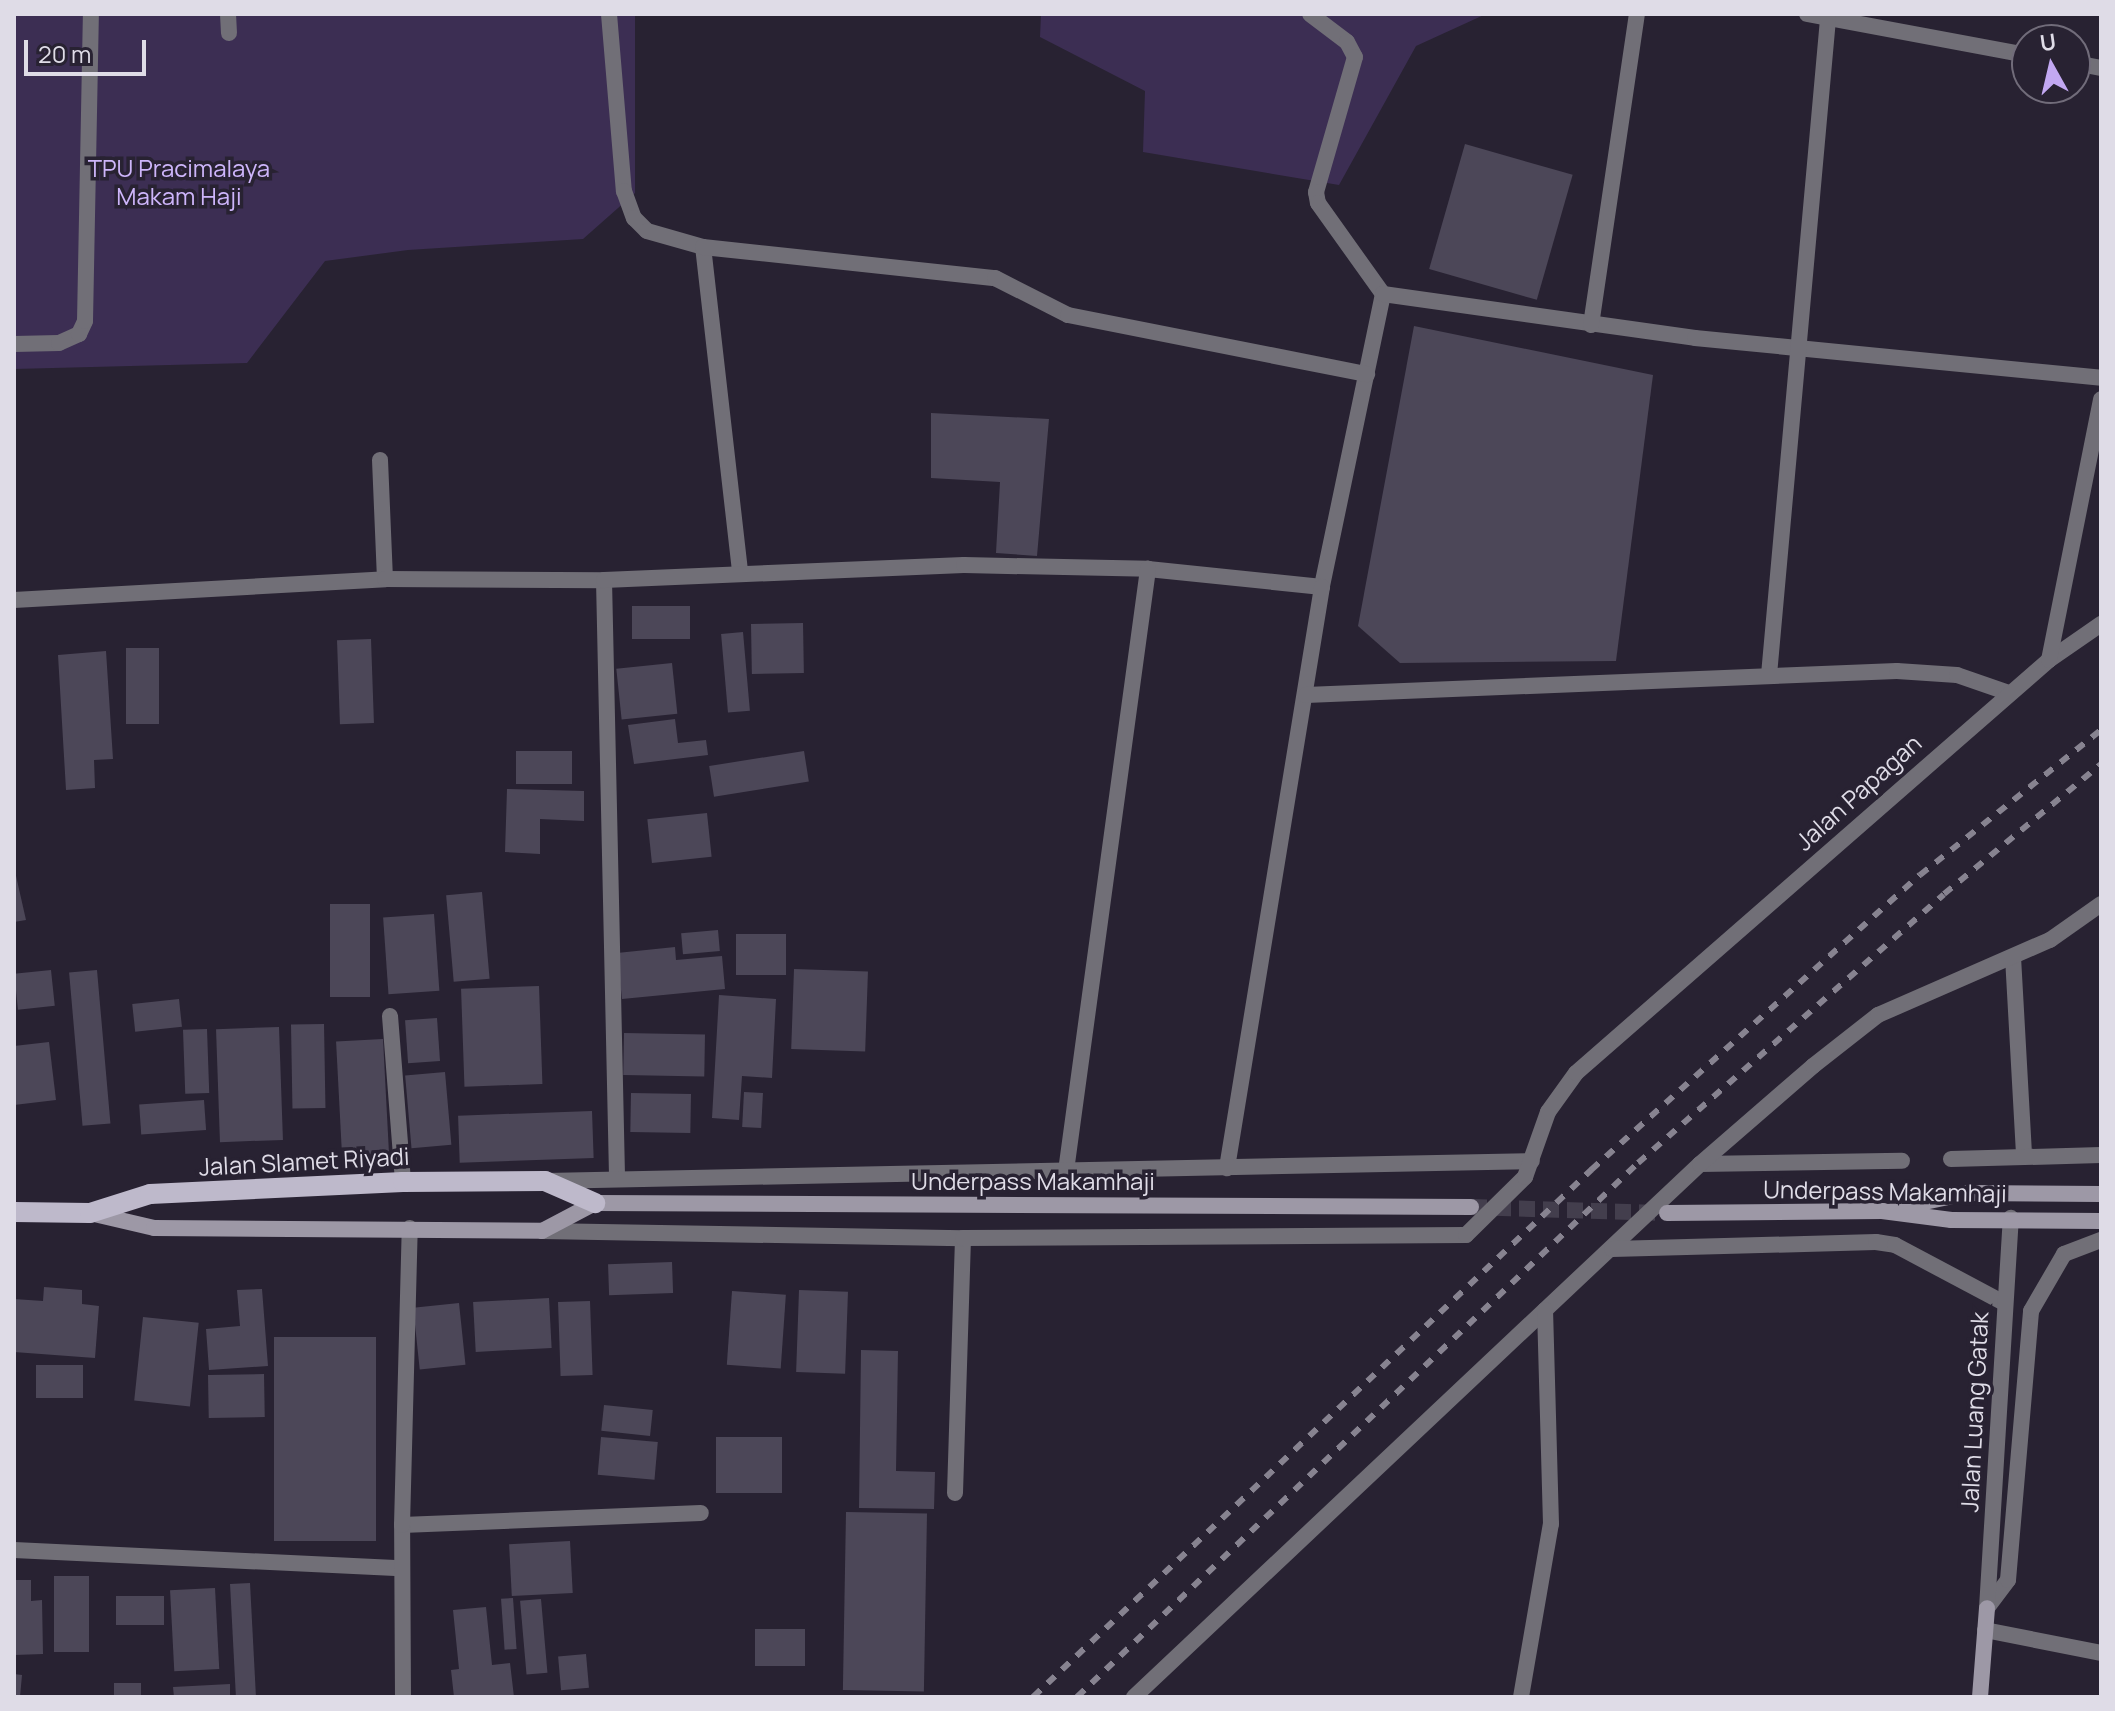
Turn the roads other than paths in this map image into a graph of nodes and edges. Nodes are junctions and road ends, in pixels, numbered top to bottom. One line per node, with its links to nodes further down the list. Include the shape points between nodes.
1 (91, 14): 13 (street, via 85,321 79,334 59,343)
2 (228, 14): 8 (street)
3 (609, 14): 10 (street, via 624,191 634,218 647,231)
4 (1310, 14): 11 (street, via 1347,42 1355,57 1316,192 1318,203)
5 (1637, 14): 12 (street)
6 (1807, 14): 7 (street)
7 (1828, 19): 9 (street); 14 (street)
8 (229, 33)
9 (2011, 52)
10 (703, 247): 15 (street, via 995,278 1068,315); 20 (street)
11 (1383, 294): 12 (street); 15 (street)
12 (1591, 325): 14 (street)
13 (14, 344)
14 (1795, 347): 16 (street); 27 (street)
15 (1367, 374): 23 (street)
16 (2101, 378)
17 (2101, 399): 26 (street)
18 (380, 460): 21 (street)
19 (1148, 569): 20 (street, via 964,565); 23 (street); 40 (street)
20 (740, 571): 22 (street)
21 (385, 579): 22 (street); 24 (street)
22 (604, 580): 41 (street)
23 (1322, 587): 29 (street)
24 (14, 600)
25 (2101, 624): 26 (street, Jalan Papagan)
26 (2049, 660): 28 (street, Jalan Papagan)
27 (1769, 675): 28 (street, via 1930,672); 29 (street)
28 (2006, 692): 36 (street, Jalan Papagan, via 1576,1073 1548,1112)
29 (1306, 695): 39 (street)
30 (2101, 904): 31 (street, via 2050,940)
31 (2013, 957): 33 (street); 38 (street, via 1878,1015)
32 (390, 1016): 43 (street)
33 (2024, 1155): 34 (street); 35 (street)
34 (2101, 1155)
35 (1951, 1159)
36 (1532, 1161): 39 (street); 55 (street, Jalan Papagan, via 1525,1177 1459,1237)
37 (1902, 1161): 38 (street)
38 (1700, 1164): 57 (street)
39 (1227, 1168): 40 (street)
40 (1066, 1171): 41 (street)
41 (617, 1176): 42 (street)
42 (545, 1181): 43 (main road, Jalan Slamet Riyadi); 45 (main road, Jalan Slamet Riyadi)
43 (403, 1182): 49 (main road, Jalan Slamet Riyadi, via 150,1194)
44 (2101, 1194): 47 (main road, via 1967,1193)
45 (595, 1203): 46 (main road, Underpass Makamhaji); 54 (main road)
46 (1471, 1207)
47 (1882, 1211): 50 (main road, Underpass Makamhaji); 51 (main road, Underpass Makamhaji, via 1951,1220)
48 (14, 1212): 49 (main road, Jalan Slamet Riyadi)
49 (90, 1213): 53 (main road, via 154,1228)
50 (1667, 1213)
51 (2011, 1218): 52 (main road, Underpass Makamhaji); 58 (street, Jalan Luang Gatak)
52 (2101, 1221)
53 (410, 1228): 54 (main road); 62 (street)
54 (542, 1231): 55 (street, Jalan Papagan)
55 (963, 1238): 60 (street)
56 (2101, 1240): 65 (street, via 2064,1254 2044,1279 2031,1311 2008,1580)
57 (1612, 1249): 58 (street, via 1876,1242 1895,1245); 59 (street)
58 (2004, 1303): 65 (street, Jalan Luang Gatak)
59 (1545, 1310): 69 (street); 70 (street, via 1551,1524)
60 (955, 1493)
61 (701, 1513): 62 (street)
62 (402, 1525): 64 (street)
63 (14, 1550): 64 (street)
64 (401, 1568): 68 (street)
65 (1987, 1608): 66 (main road)
66 (1985, 1630): 67 (street); 71 (main road)
67 (2101, 1653)
68 (403, 1697)
69 (1134, 1697)
70 (1521, 1697)
71 (1980, 1697)

